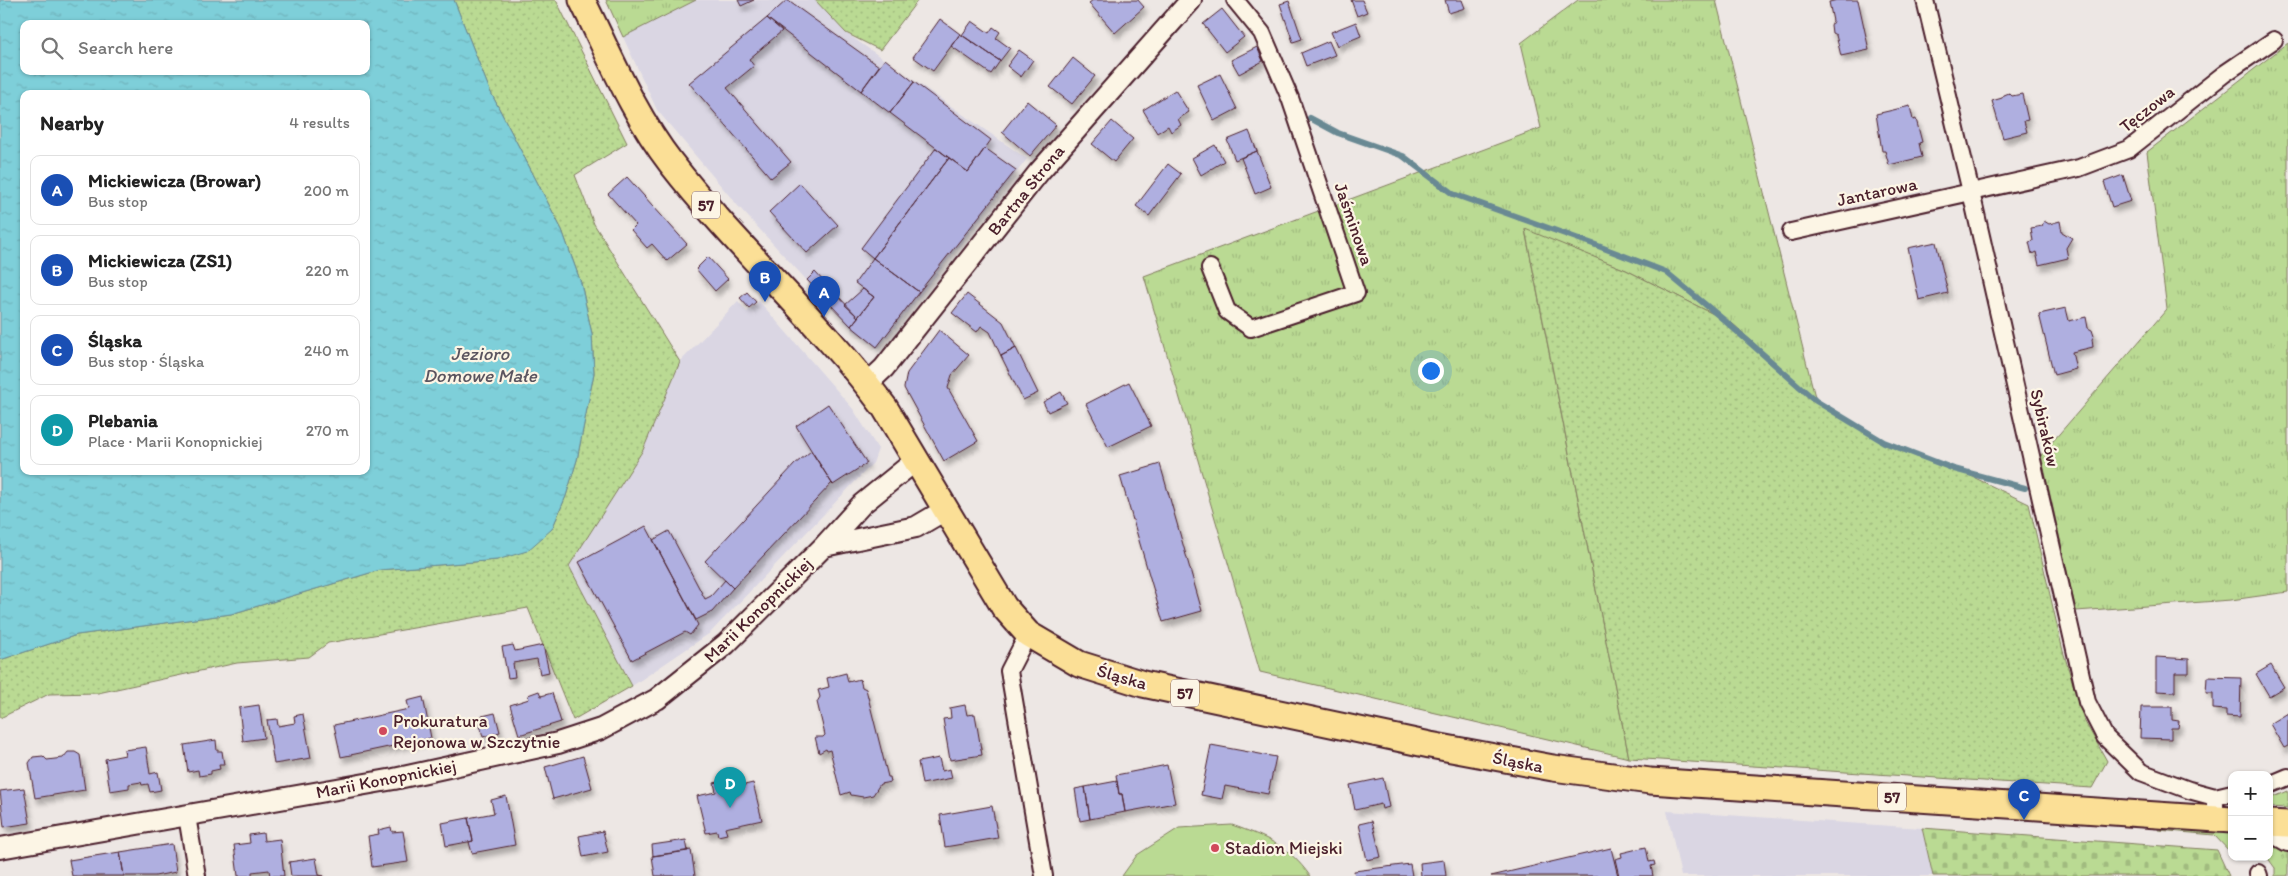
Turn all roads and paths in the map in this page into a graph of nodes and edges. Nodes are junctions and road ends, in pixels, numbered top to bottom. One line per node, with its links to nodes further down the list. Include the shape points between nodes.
1 (582, 0): 9 (main road, 57, via 648,130 669,161)
2 (1191, 0): 9 (street, Bartna Strona, via 1039,172 884,368)
3 (1236, 0): 8 (street, Jaśminowa, via 1262,33 1290,98 1356,294 1251,328 1227,311)
4 (1925, 0): 6 (street, Sybiraków)
5 (2274, 40): 6 (street, Tęczowa, via 2224,74 2129,149 2079,168)
6 (1971, 192): 7 (street, Jantarowa); 17 (street, Sybiraków, via 2087,702 2105,738 2141,772 2189,790)
7 (1790, 232)
8 (1210, 268)
9 (867, 384): 10 (main road, 57, via 885,408)
10 (915, 461): 11 (main road, Śląska / 57); 12 (street, Marii Konopnickiej, via 862,504)
11 (945, 510): 12 (street, Marii Konopnickiej, via 916,528); 13 (main road, Śląska / 57, via 1004,607)
12 (824, 546): 18 (street, Marii Konopnickiej, via 726,644 692,673 658,699 601,729 558,743 394,779)
13 (1028, 634): 17 (main road, Śląska / 57, via 1079,664 1144,684 1553,768 1650,782); 25 (street, via 1009,671)
14 (2288, 777): 15 (street)
15 (2273, 784)
16 (2228, 799): 17 (street)
17 (2220, 812)
18 (187, 816): 23 (street, Marii Konopnickiej); 24 (street)
19 (2273, 823): 20 (main road)
20 (2288, 824)
21 (2273, 831): 22 (main road)
22 (2288, 840)
23 (0, 848)
24 (197, 876)
25 (1044, 876)

